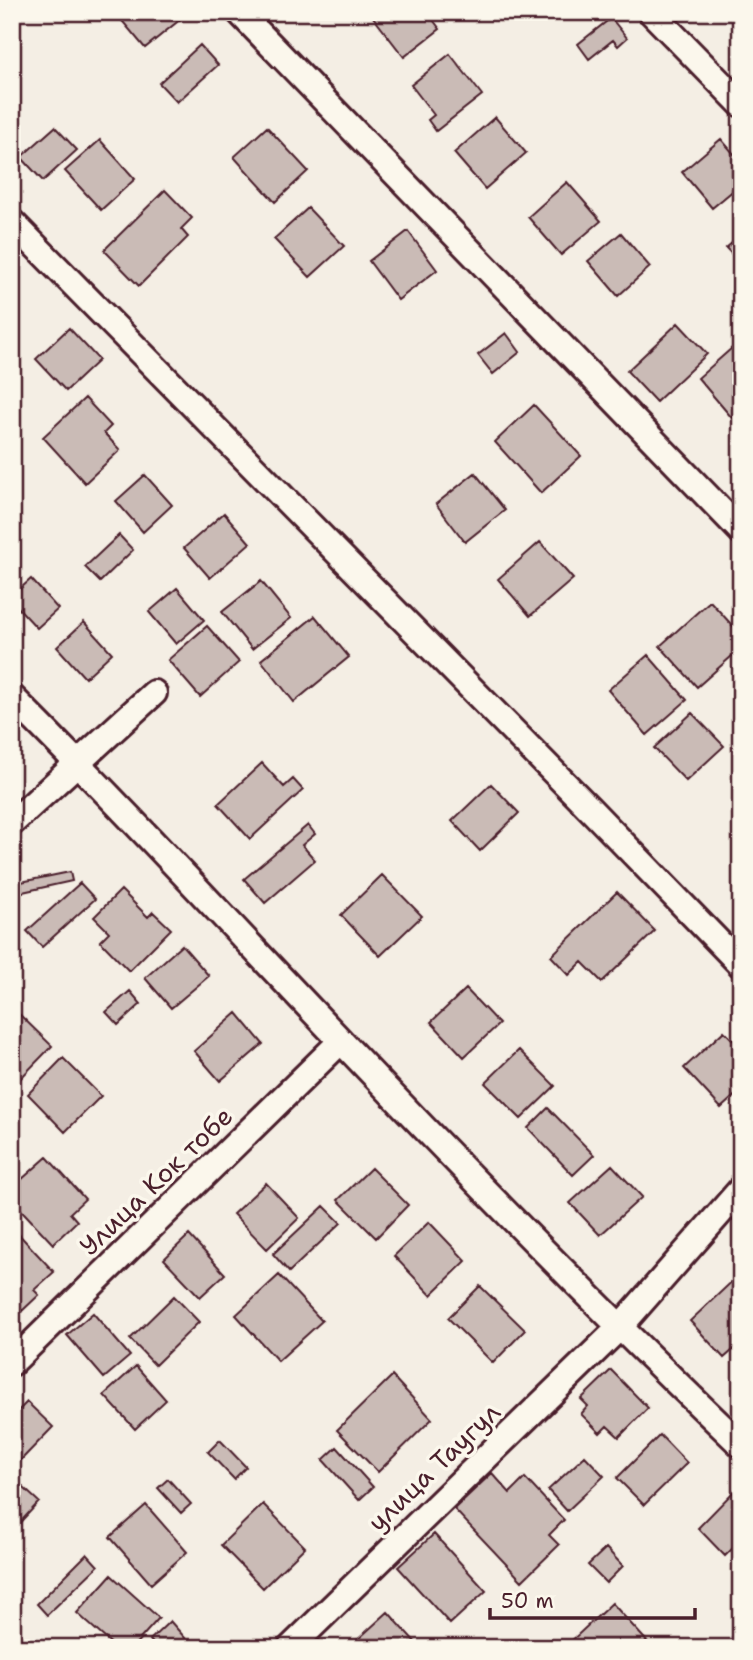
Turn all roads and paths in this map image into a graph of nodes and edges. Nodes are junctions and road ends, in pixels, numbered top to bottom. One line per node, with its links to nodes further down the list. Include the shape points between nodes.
1 (239, 12): 5 (street)
2 (651, 12): 3 (street)
3 (741, 104)
4 (12, 222): 10 (street)
5 (741, 531)
6 (154, 694): 8 (street)
7 (12, 697): 8 (street)
8 (78, 762): 9 (street); 11 (street)
9 (12, 823)
10 (741, 965)
11 (341, 1041): 13 (street); 14 (street, Улица Кок тобе)
12 (741, 1189): 13 (street, улица Таугул)
13 (619, 1328): 15 (street); 16 (street, улица Таугул)
14 (12, 1363)
15 (741, 1445)
16 (290, 1648)

